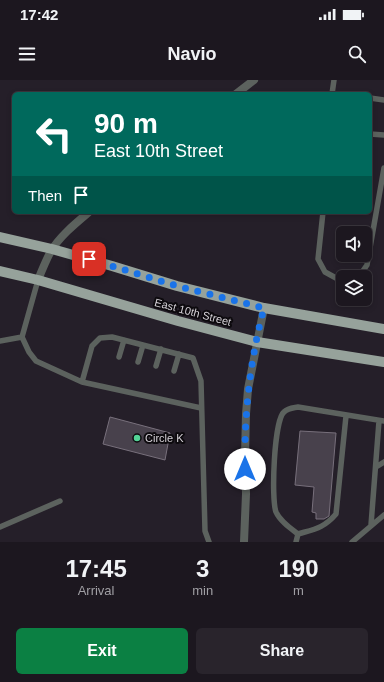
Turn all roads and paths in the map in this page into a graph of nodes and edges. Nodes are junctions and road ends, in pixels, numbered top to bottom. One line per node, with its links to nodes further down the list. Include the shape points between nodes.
1 (254, 80): 3 (street)
2 (334, 80): 4 (lane)
3 (239, 92)
4 (332, 92)
5 (372, 98): 6 (lane)
6 (384, 100)
7 (372, 134): 8 (lane)
8 (384, 135)
9 (384, 168): 14 (lane, via 367,265)
10 (87, 214): 13 (street)
11 (323, 214): 16 (lane, via 318,259 325,272)
12 (0, 237): 13 (main road, East 10th Street)
13 (52, 249): 17 (street); 18 (main road, East 10th Street, via 177,286)
14 (364, 270)
15 (0, 271): 17 (main road, East 10th Street)
16 (336, 278)
17 (38, 280): 20 (lane); 23 (main road, East 10th Street)
18 (264, 308): 19 (main road, East 10th Street); 23 (street)
19 (384, 329)
20 (22, 337): 22 (lane); 32 (lane, via 36,361)
21 (124, 340): 24 (lane); 27 (lane); 32 (lane, via 112,336 100,338 92,346)
22 (0, 341)
23 (257, 342): 29 (main road, East 10th Street); 44 (street, via 246,414)
24 (143, 345): 25 (lane); 28 (lane)
25 (161, 350): 26 (lane); 30 (lane)
26 (179, 354): 31 (lane); 33 (lane, via 194,358 201,381)
27 (119, 357)
28 (138, 362)
29 (384, 362)
30 (156, 366)
31 (174, 371)
32 (82, 382): 33 (lane, via 112,385)
33 (202, 408): 43 (lane, via 205,531)
34 (346, 416): 35 (lane); 42 (lane, via 336,514 328,524); 42 (lane, via 290,408 283,412 279,419 273,479 274,506 284,523)
35 (382, 421): 37 (lane)
36 (384, 462): 37 (lane)
37 (376, 467): 40 (lane)
38 (60, 501): 41 (lane)
39 (384, 515): 40 (lane)
40 (371, 526): 46 (lane)
41 (0, 527)
42 (298, 534): 45 (lane)
43 (209, 542)
44 (244, 542)
45 (296, 542)
46 (352, 542)

